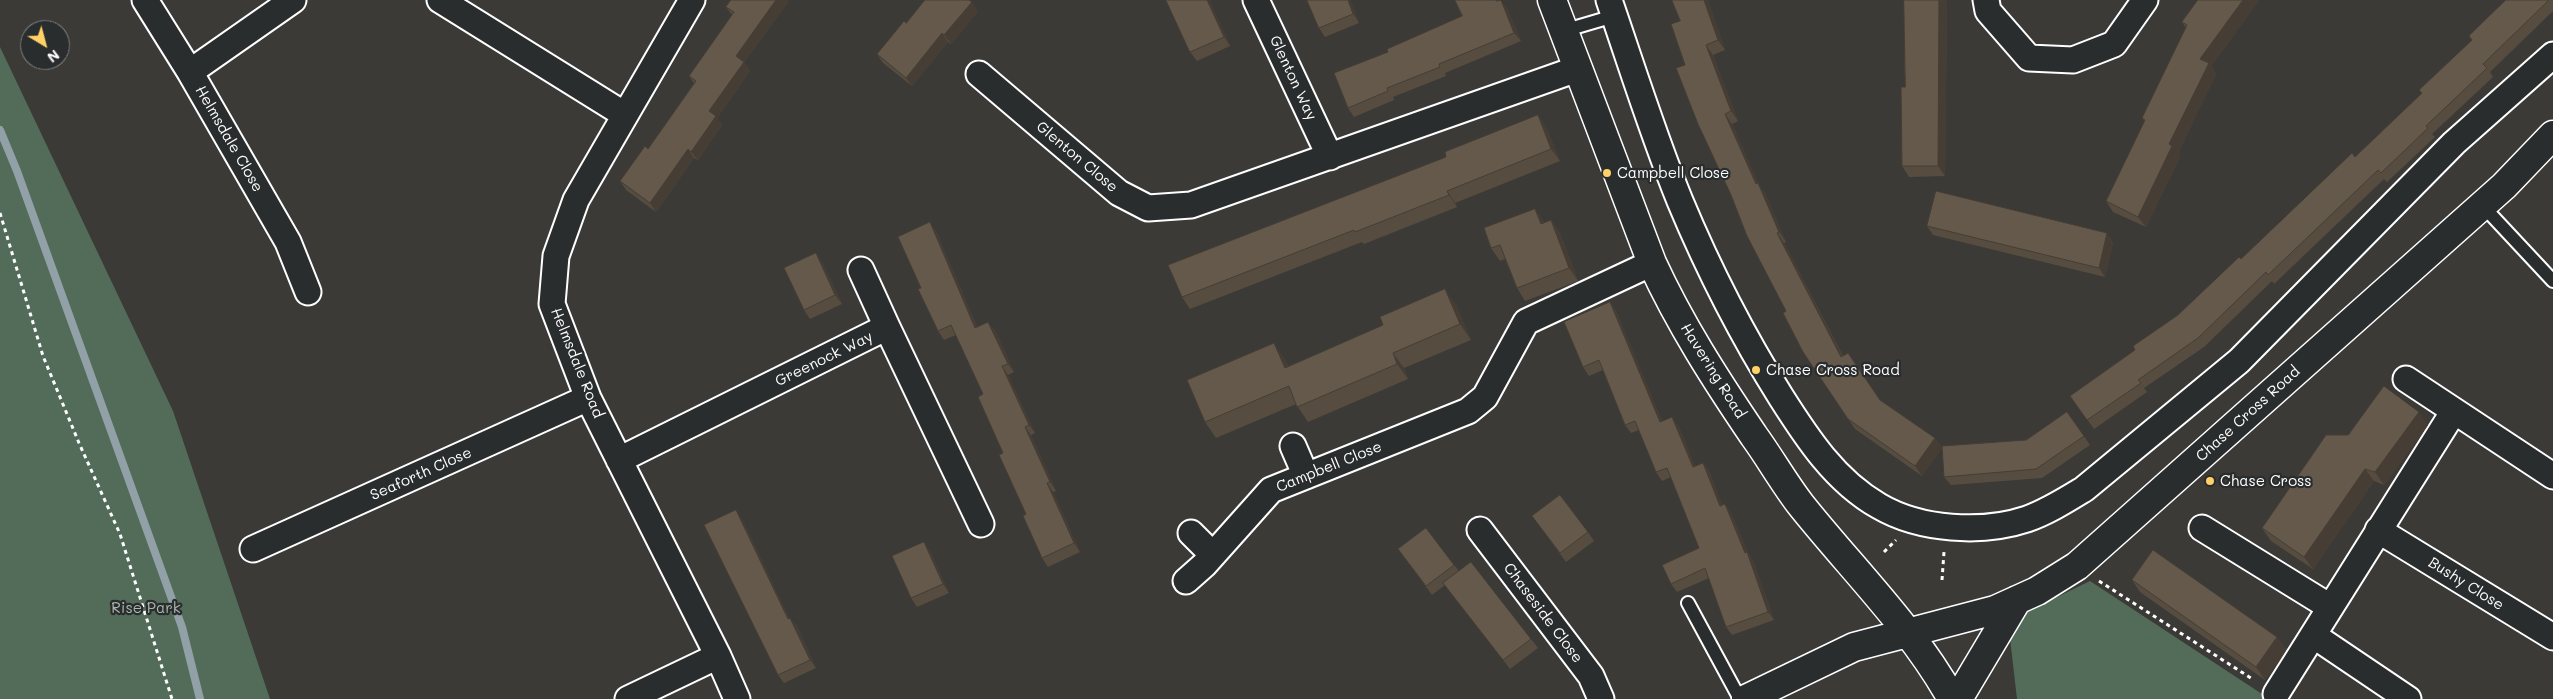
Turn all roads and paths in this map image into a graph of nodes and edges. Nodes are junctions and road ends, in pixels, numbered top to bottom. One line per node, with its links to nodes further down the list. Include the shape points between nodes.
1 (146, 0): 13 (street)
2 (294, 0): 13 (street, Helmsdale Close)
3 (440, 0): 15 (street)
4 (692, 0): 15 (street, Helmsdale Road)
5 (1256, 0): 17 (street, Glenton Way)
6 (1552, 0): 10 (main road, Havering Road)
7 (1986, 0): 8 (street, via 1988,11 2029,58 2073,60 2114,44)
8 (2144, 0)
9 (1612, 8): 10 (lane); 12 (street, via 1680,200 1747,343 1809,442 1844,480 1879,506 1907,518 1946,526 1989,527 2027,519 2084,489 2239,361 2454,143)
10 (1563, 30): 11 (main road, Havering Road)
11 (1577, 69): 17 (street, Glenton Close); 20 (main road, Havering Road)
12 (2548, 69)
13 (190, 72): 23 (street, Helmsdale Close, via 288,242)
14 (978, 74): 17 (street, Glenton Close, via 1119,194 1148,208 1191,205)
15 (625, 115): 26 (street, Helmsdale Road, via 576,200 556,256 552,304)
16 (2553, 135): 18 (main road, Chase Cross Road)
17 (1330, 157)
18 (2482, 205): 22 (lane); 39 (main road, Chase Cross Road)
19 (0, 213): 49 (path, via 44,356 120,534)
20 (1652, 263): 30 (street, Campbell Close, via 1526,322 1484,397 1468,411); 44 (main road, Havering Road, via 1710,371 1800,504)
21 (861, 270): 24 (street)
22 (2553, 280)
23 (308, 292)
24 (887, 327): 29 (street, Greenock Way); 32 (street, Greenock Way)
25 (2406, 379): 27 (street)
26 (588, 398): 29 (street, Helmsdale Road); 37 (street, Seaforth Close)
27 (2454, 411): 31 (street); 35 (street)
28 (1293, 446): 30 (street)
29 (619, 460): 47 (street, Helmsdale Road)
30 (1306, 476): 38 (street, Campbell Close, via 1271,490)
31 (2553, 476)
32 (981, 524)
33 (2202, 528): 43 (street)
34 (1480, 530): 52 (street, Chaseside Close, via 1591,676)
35 (2378, 530): 43 (street); 46 (street, Bushy Close)
36 (1191, 533): 38 (street)
37 (253, 549)
38 (1212, 555): 40 (street, Campbell Close)
39 (2076, 566): 41 (main road, Chase Cross Road, via 2037,591); 48 (path)
40 (1186, 581)
41 (2016, 600): 44 (main road, Chase Cross Road, via 1995,610); 56 (main road)
42 (1688, 603): 53 (lane)
43 (2330, 607): 45 (street)
44 (1907, 632): 54 (main road, Chase Cross Road, via 1854,647); 55 (main road, Havering Road, via 1937,671)
45 (2312, 635): 48 (street); 57 (street)
46 (2553, 637)
47 (718, 656): 50 (street); 51 (street, Helmsdale Road)
48 (2276, 694)
49 (172, 699)
50 (628, 699)
51 (737, 699)
52 (1601, 699)
53 (1740, 699)
54 (1746, 699)
55 (1952, 699)
56 (1958, 699)
57 (2408, 699)

